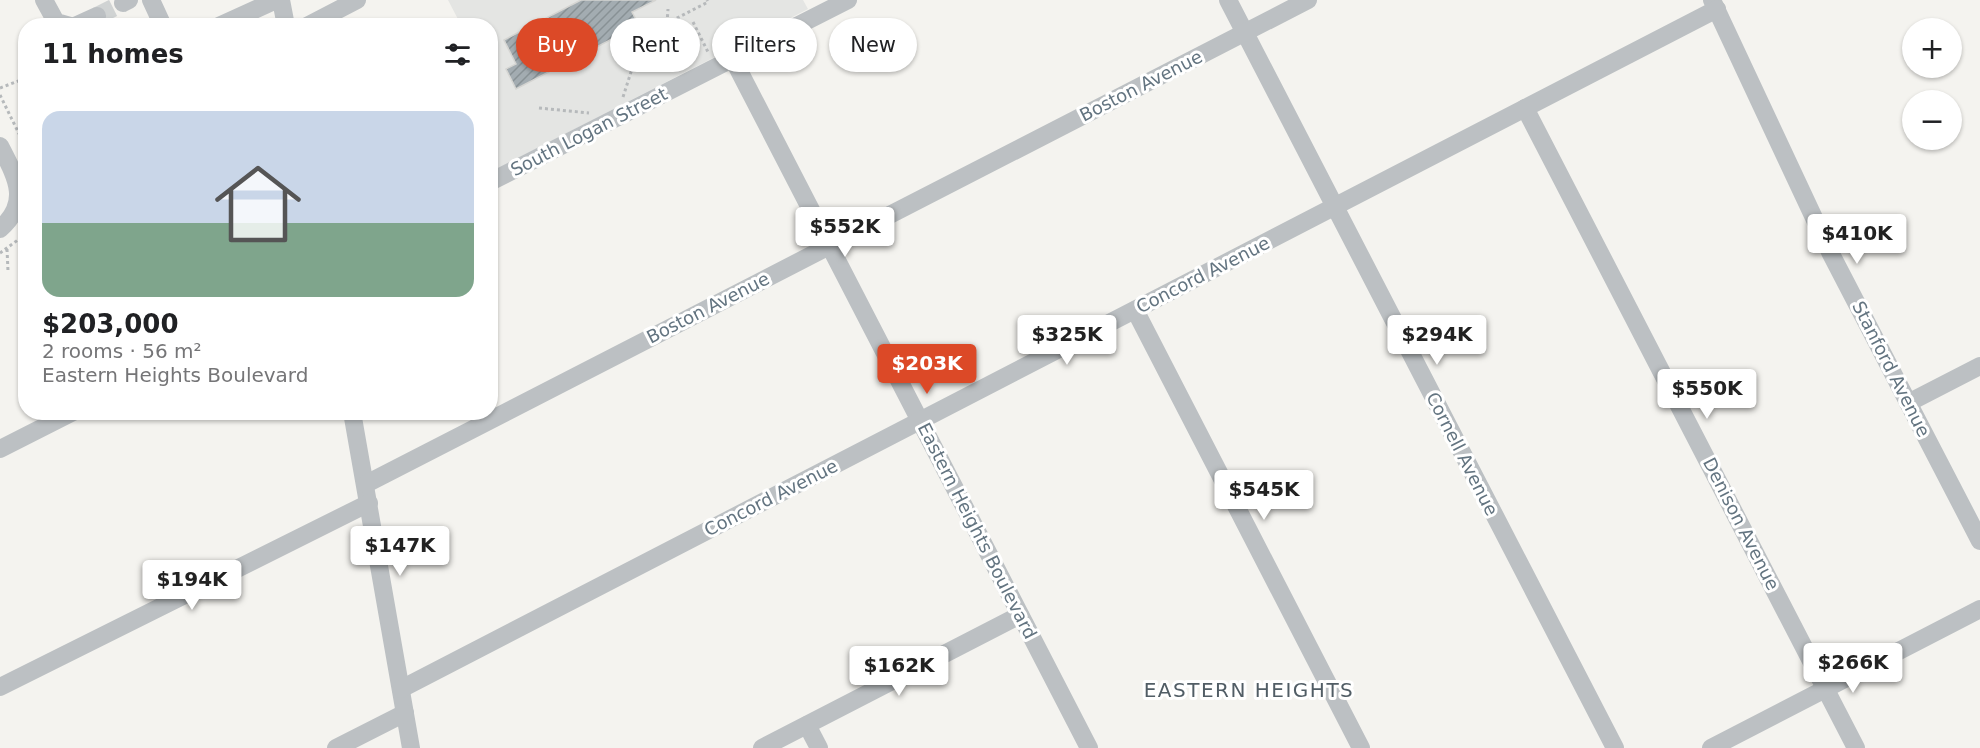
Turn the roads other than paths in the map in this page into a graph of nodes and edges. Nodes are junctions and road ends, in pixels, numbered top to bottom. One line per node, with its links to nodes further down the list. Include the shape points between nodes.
1 (44, 0): 11 (street)
2 (151, 0): 13 (street)
3 (276, 0): 14 (street)
4 (281, 0): 15 (street)
5 (357, 0): 16 (street)
6 (848, 0): 17 (street, South Logan Street)
7 (1228, 0): 18 (street, Cornell Avenue)
8 (1308, 0): 18 (street, Boston Avenue)
9 (1715, 5): 21 (street, Concord Avenue); 31 (street, Stanford Avenue, via 1830,252)
10 (97, 16): 12 (street)
11 (54, 18)
12 (93, 18)
13 (159, 18)
14 (237, 18)
15 (283, 18)
16 (322, 18)
17 (813, 18)
18 (1245, 32): 25 (street, Cornell Avenue); 28 (street, Boston Avenue)
19 (712, 70): 23 (street, South Logan Street)
20 (740, 72): 28 (street, Eastern Heights Boulevard)
21 (1526, 108): 25 (street, Concord Avenue); 44 (street, Denison Avenue)
22 (0, 146): 24 (street)
23 (498, 179)
24 (18, 192)
25 (1335, 207): 29 (street, Concord Avenue); 54 (street, Cornell Avenue)
26 (18, 208): 27 (street)
27 (0, 229)
28 (829, 246): 32 (street, Boston Avenue); 36 (street, Eastern Heights Boulevard)
29 (1135, 310): 36 (street, Concord Avenue); 53 (street)
30 (1980, 366): 31 (street)
31 (1908, 403): 40 (street, Stanford Avenue)
32 (498, 416)
33 (59, 420): 37 (street)
34 (354, 420): 38 (street)
35 (491, 420): 38 (street, Boston Avenue)
36 (920, 422): 42 (street, Eastern Heights Boulevard); 45 (street, Concord Avenue)
37 (0, 449)
38 (366, 484): 39 (street)
39 (369, 503): 43 (street); 45 (street)
40 (1980, 541)
41 (1980, 609): 44 (street)
42 (1020, 615): 47 (street); 52 (street, Eastern Heights Boulevard)
43 (0, 687)
44 (1826, 688): 55 (street); 56 (street, Denison Avenue)
45 (401, 689): 46 (street)
46 (405, 713): 48 (street); 49 (street)
47 (807, 725): 50 (street); 51 (street)
48 (336, 748)
49 (411, 748)
50 (762, 748)
51 (819, 748)
52 (1089, 748)
53 (1361, 748)
54 (1614, 748)
55 (1711, 748)
56 (1856, 748)

